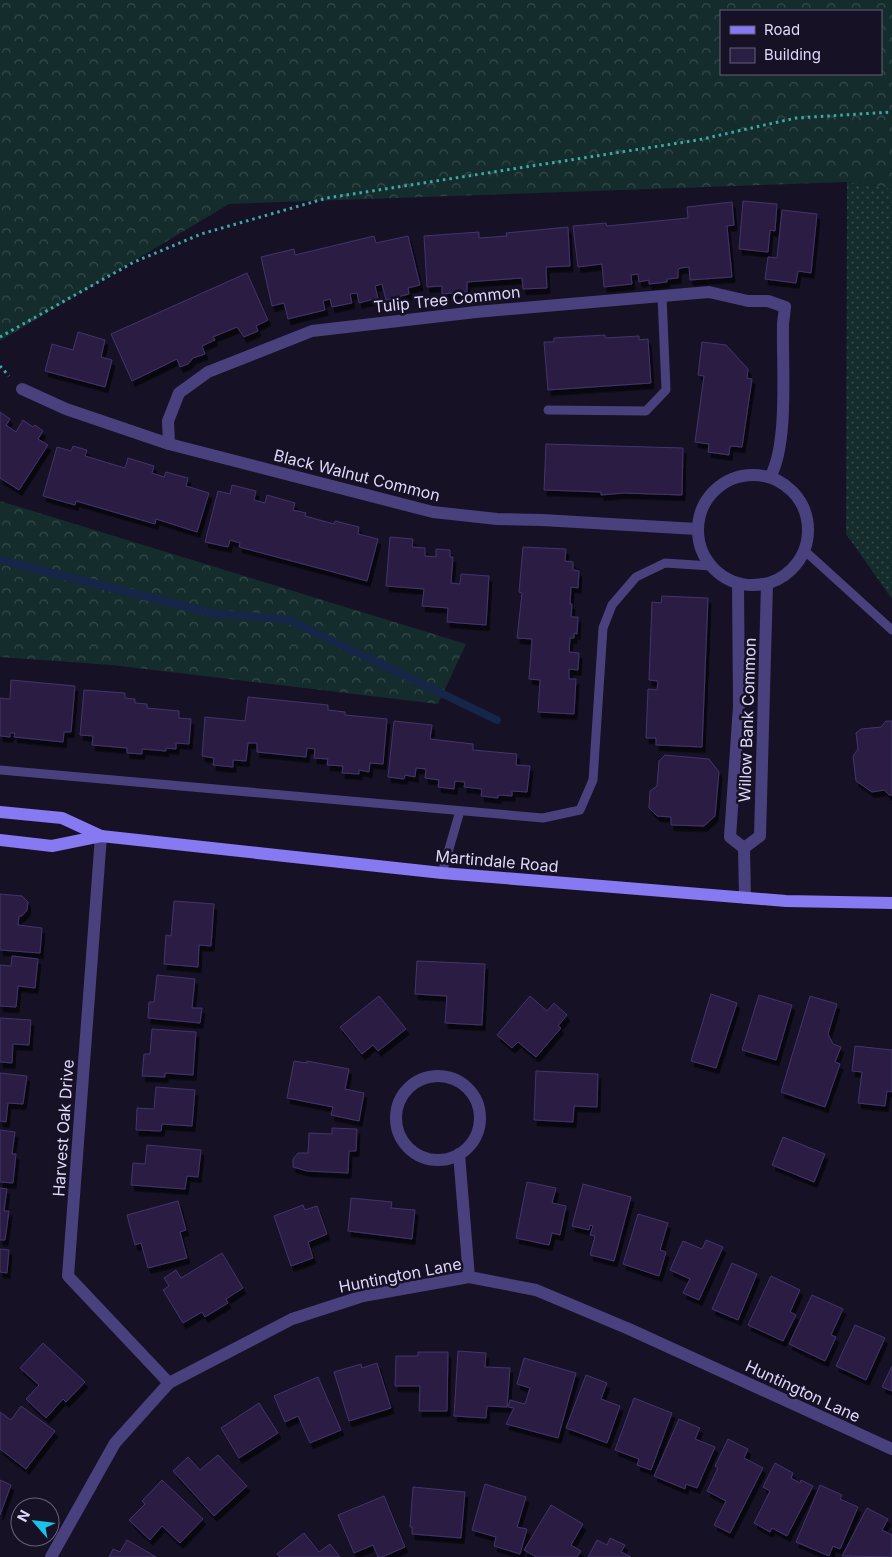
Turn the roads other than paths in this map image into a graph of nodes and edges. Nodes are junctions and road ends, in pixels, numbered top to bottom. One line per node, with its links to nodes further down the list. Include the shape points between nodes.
1 (662, 296): 3 (lane, via 666,390 646,412); 4 (street, Tulip Tree Common, via 312,330 208,372 179,393 168,420); 5 (street, Tulip Tree Common, via 709,292 748,301 768,301 785,308 782,428)
2 (22, 389): 4 (street, Black Walnut Common, via 66,409)
3 (548, 410)
4 (169, 444): 6 (street, Black Walnut Common, via 433,512 497,519)
5 (770, 477): 6 (street, via 736,477 721,485 708,497); 7 (street, via 786,485 799,498 807,515 809,533)
6 (697, 529): 8 (street, via 701,549)
7 (805, 551): 10 (street, via 796,566); 11 (lane)
8 (711, 566): 9 (street); 13 (lane, via 664,563 636,576 612,605 603,628 593,780 580,810 543,818)
9 (738, 584): 10 (street); 17 (street, Willow Bank Common, via 739,706 730,837)
10 (767, 584): 17 (street, Willow Bank Common, via 760,836)
11 (892, 630)
12 (0, 770): 13 (lane)
13 (460, 810): 18 (lane)
14 (0, 812): 15 (main road, Martindale Road, via 62,818)
15 (101, 836): 16 (main road, Martindale Road, via 52,846); 18 (main road, Martindale Road); 23 (street, Harvest Oak Drive, via 68,1276)
16 (0, 840)
17 (744, 848): 19 (street)
18 (442, 874): 19 (main road, Martindale Road)
19 (745, 898): 20 (main road, Martindale Road)
20 (892, 903)
21 (459, 1154): 21 (street, via 477,1134 480,1120 473,1095 452,1078 426,1077 414,1083 403,1093 397,1106 399,1134 418,1155 446,1159); 22 (street)
22 (469, 1277): 23 (street, Huntington Lane, via 363,1296 292,1319); 24 (street, Huntington Lane, via 536,1290)
23 (170, 1383): 25 (street, Huntington Lane, via 115,1443)
24 (892, 1449)
25 (51, 1557)

